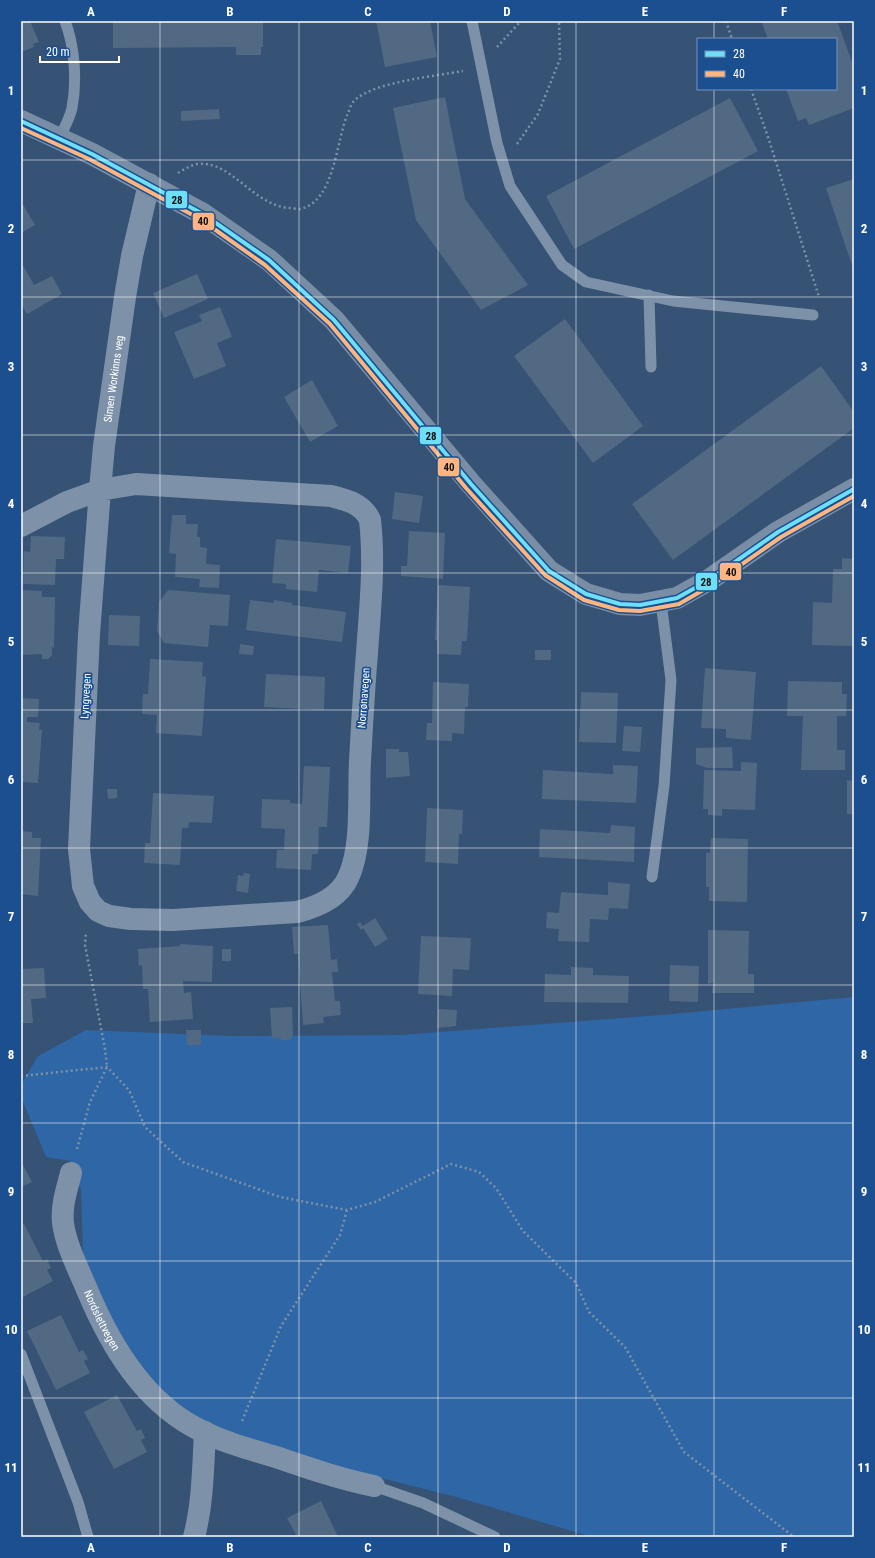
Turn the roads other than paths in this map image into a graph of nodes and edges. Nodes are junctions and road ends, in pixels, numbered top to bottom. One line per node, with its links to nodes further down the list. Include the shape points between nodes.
1 (65, 21): 4 (lane, via 73,62 74,92 72,110)
2 (472, 21): 6 (lane, via 497,143 510,186 562,265 586,282)
3 (21, 121): 4 (street)
4 (60, 137): 5 (street)
5 (155, 187): 10 (street, Simen Workinns veg, via 132,256); 12 (street, via 203,214 269,260 334,320 471,484 549,571 568,584 601,600 640,606)
6 (649, 295): 7 (lane, via 693,304); 8 (lane)
7 (813, 315)
8 (651, 366)
9 (854, 489): 12 (street, via 778,532 709,580 677,598)
10 (100, 490): 11 (street, via 67,502); 14 (street, Lyngvegen, via 89,634 79,849 84,886); 14 (street, Norrønavegen, via 136,484 304,493 346,500 359,505 370,520 372,589 355,858 348,878 337,894 316,906 297,912 173,920 115,917 98,911)
11 (21, 526)
12 (661, 602): 13 (lane, via 671,680 664,786)
13 (652, 877)
14 (90, 902)
15 (71, 1173): 17 (street, Nordslettvegen, via 64,1202 63,1224 75,1260 105,1328 134,1375 172,1412)
16 (21, 1354): 19 (lane, via 78,1502)
17 (205, 1432): 18 (street, Nordslettvegen, via 308,1469); 20 (street, via 201,1494)
18 (374, 1486): 21 (lane, via 423,1503)
19 (88, 1537)
20 (194, 1537)
21 (495, 1537)

